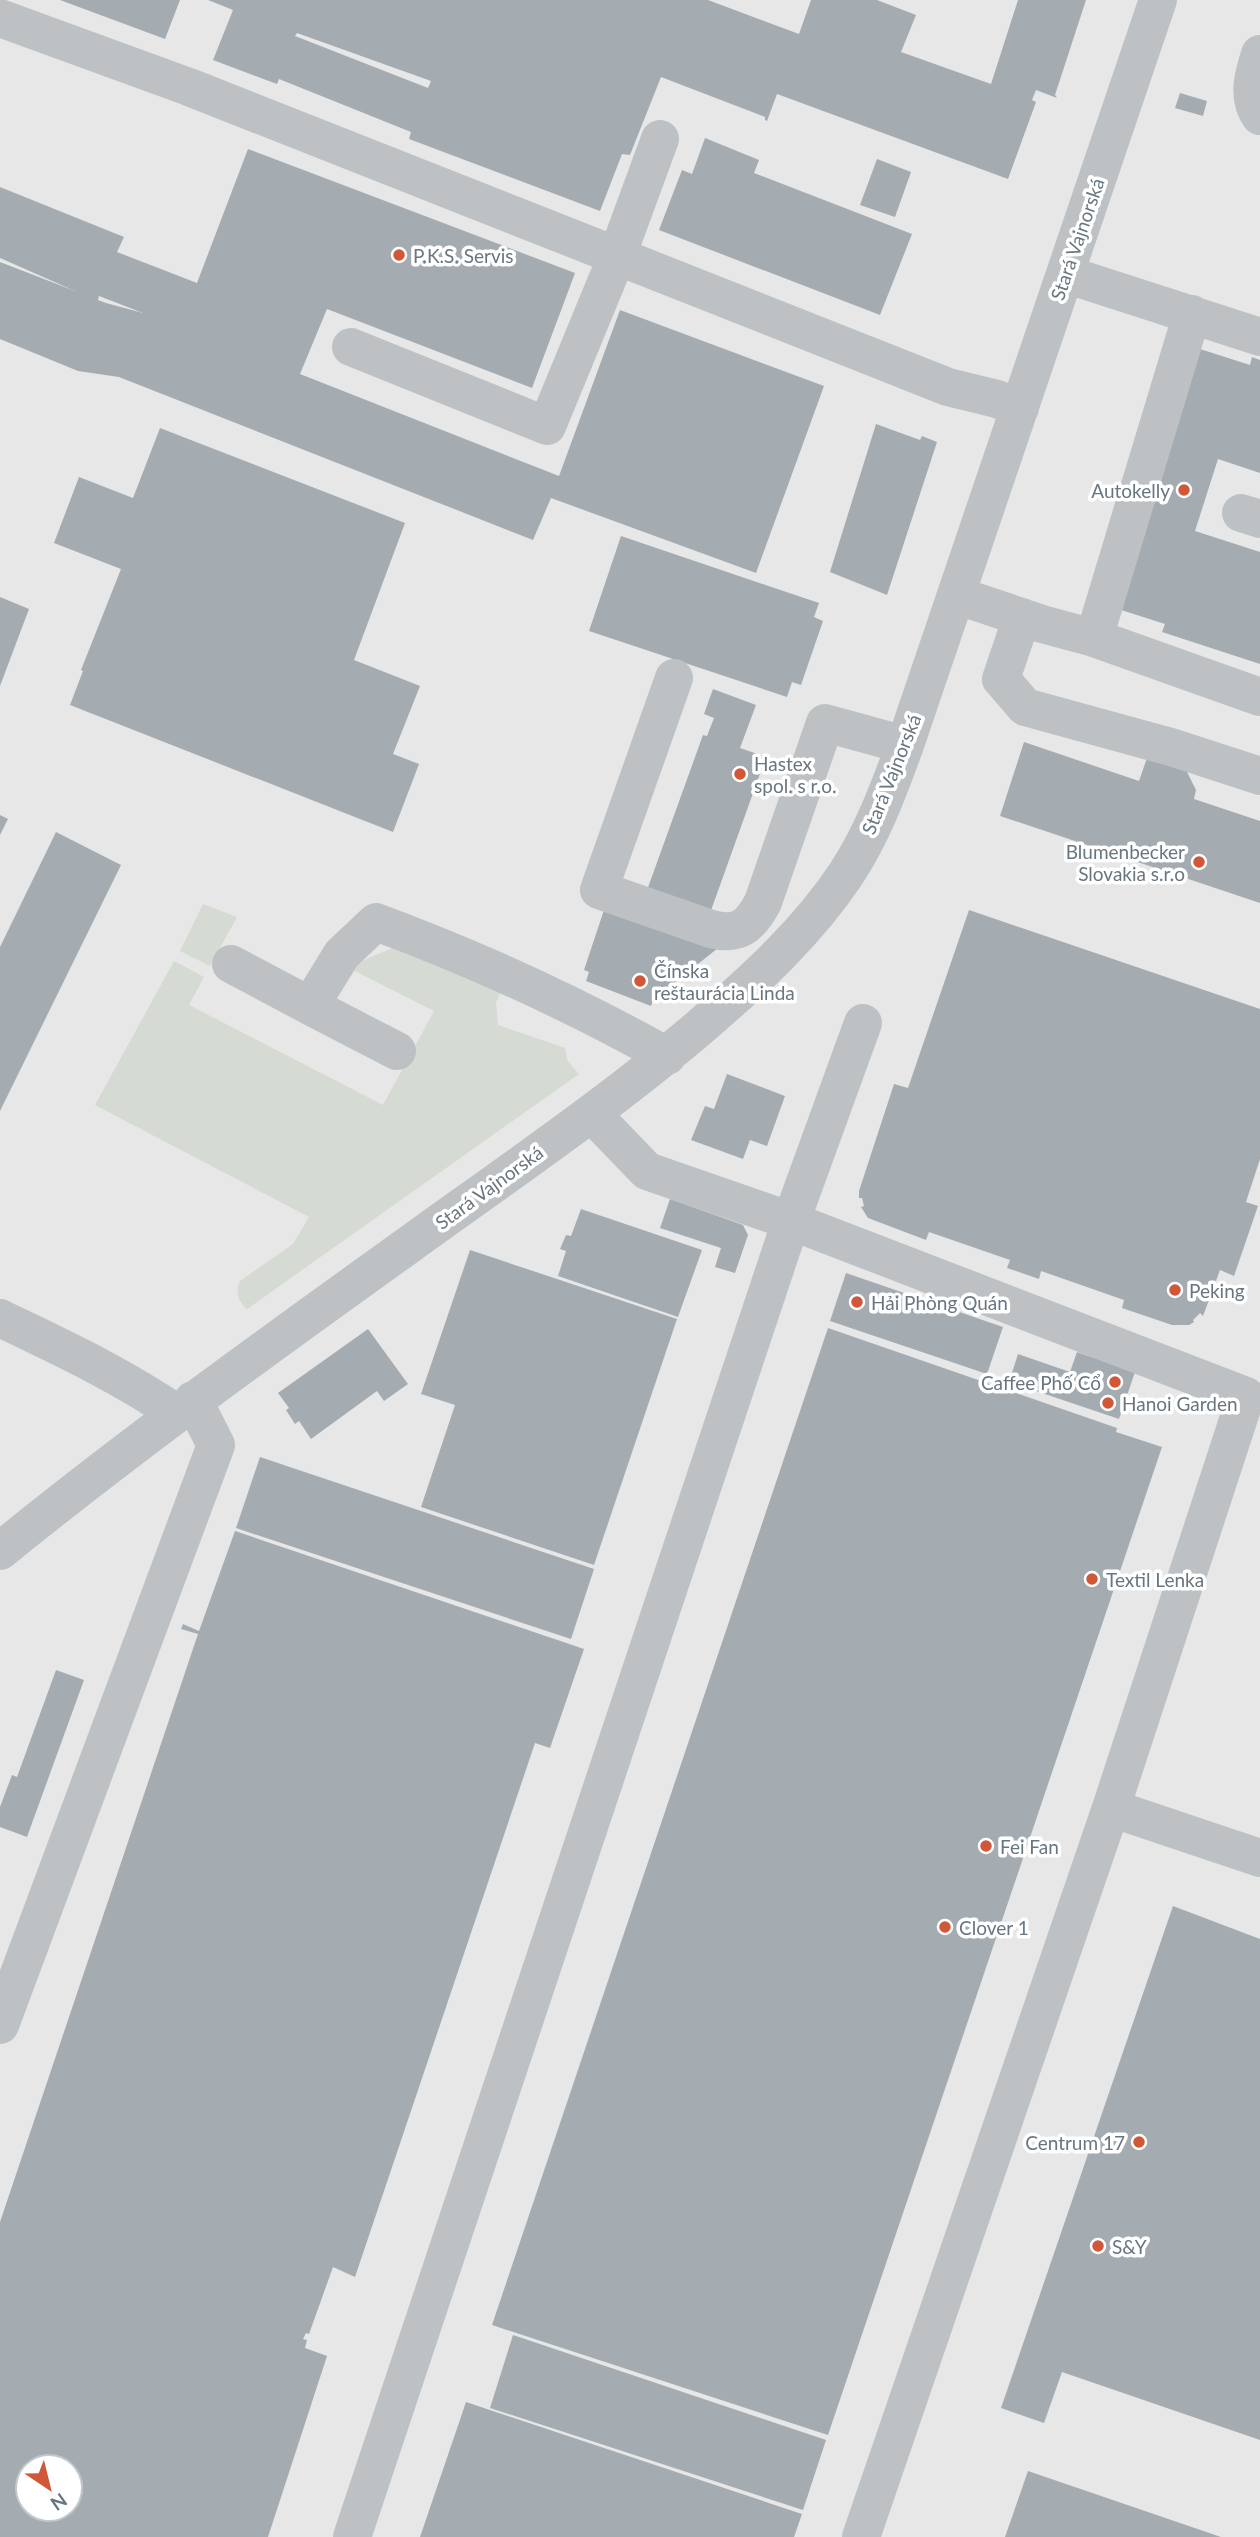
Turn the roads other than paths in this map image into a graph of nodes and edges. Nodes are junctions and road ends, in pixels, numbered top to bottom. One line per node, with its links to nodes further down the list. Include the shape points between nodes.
1 (1158, 0): 7 (street, Stará Vajnorská)
2 (0, 18): 6 (street, via 189,87)
3 (1260, 54): 4 (street, via 1251,103)
4 (1260, 116)
5 (660, 139): 6 (street)
6 (617, 256): 10 (street, via 547,426); 11 (street, via 948,387)
7 (1065, 274): 8 (street); 11 (street, Stará Vajnorská)
8 (1192, 314): 9 (street); 14 (street)
9 (1260, 337)
10 (351, 347)
11 (1020, 408): 12 (street, Stará Vajnorská)
12 (956, 595): 13 (street); 17 (street, Stará Vajnorská)
13 (1021, 617): 14 (street); 18 (street, via 1001,679 1025,707)
14 (1094, 638): 16 (street)
15 (674, 678): 17 (street, via 599,890 711,929 737,931 756,916 825,723)
16 (1260, 697)
17 (905, 745): 23 (street, Stará Vajnorská, via 866,839 831,894 761,973)
18 (1260, 776)
19 (231, 964): 20 (street)
20 (310, 1006): 22 (street); 23 (street, via 342,954 376,922 569,1004)
21 (863, 1023): 25 (street)
22 (397, 1051)
23 (667, 1056): 24 (street, Stará Vajnorská)
24 (592, 1114): 25 (street, via 647,1171); 28 (street, Stará Vajnorská)
25 (792, 1221): 27 (street); 33 (street)
26 (0, 1318): 28 (street, via 150,1395)
27 (1253, 1398): 30 (street)
28 (184, 1406): 29 (street, Stará Vajnorská); 32 (street, via 216,1445)
29 (0, 1551)
30 (1111, 1808): 31 (street); 34 (street)
31 (1260, 1858)
32 (0, 2025)
33 (352, 2537)
34 (861, 2537)

